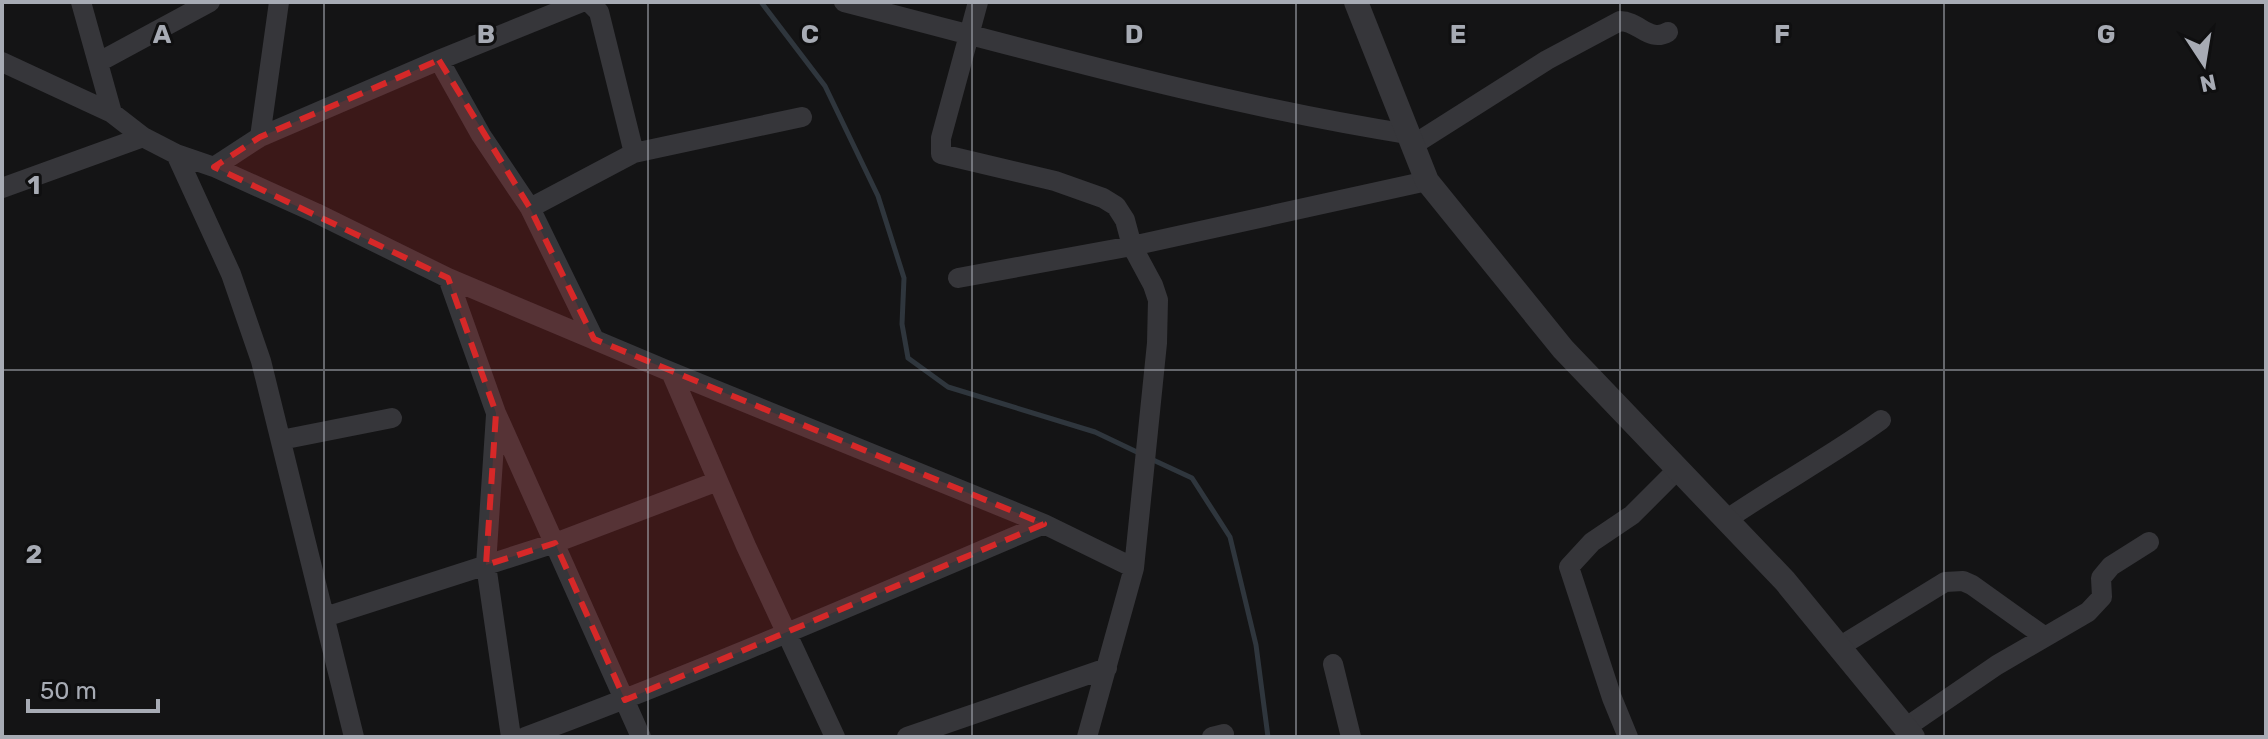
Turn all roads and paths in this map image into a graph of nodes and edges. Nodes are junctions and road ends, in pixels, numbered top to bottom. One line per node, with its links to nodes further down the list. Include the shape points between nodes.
1 (81, 2): 13 (street)
2 (210, 2): 13 (street)
3 (279, 2): 17 (street)
4 (582, 2): 11 (street)
5 (589, 2): 19 (street, via 599,12)
6 (844, 2): 10 (street)
7 (978, 2): 10 (street)
8 (1356, 2): 18 (street)
9 (1668, 32): 18 (street, via 1653,36 1620,21)
10 (970, 34): 18 (street); 25 (street, via 941,154 1103,198 1125,220)
11 (439, 60): 17 (street); 24 (street)
12 (2, 62): 14 (street)
13 (99, 62): 14 (street)
14 (112, 113): 16 (street)
15 (802, 117): 19 (street)
16 (143, 137): 20 (street); 23 (street)
17 (260, 137): 21 (street)
18 (1410, 140): 22 (street)
19 (634, 153): 24 (street)
20 (176, 154): 21 (street); 33 (street, via 231,274)
21 (214, 167): 26 (street)
22 (1427, 181): 25 (street); 34 (street, via 1563,349)
23 (2, 188)
24 (530, 208): 28 (street)
25 (1132, 246): 27 (street); 41 (street, via 1153,285 1159,315)
26 (448, 278): 28 (street); 30 (street)
27 (958, 278)
28 (594, 339): 29 (street)
29 (671, 372): 35 (street); 37 (street)
30 (496, 413): 39 (street); 40 (street)
31 (392, 418): 33 (street)
32 (1881, 420): 36 (street)
33 (281, 440): 42 (street)
34 (1677, 470): 36 (street); 58 (street, via 1569,567)
35 (718, 481): 39 (street); 43 (street)
36 (1726, 520): 45 (street)
37 (1044, 524): 41 (street); 43 (street)
38 (2149, 542): 44 (street, via 2111,566 2101,578 2102,597 2088,612)
39 (555, 543): 40 (street); 48 (street)
40 (486, 565): 42 (street); 51 (street)
41 (1134, 568): 47 (street)
42 (325, 617): 50 (street)
43 (788, 633): 48 (street); 54 (street)
44 (2045, 637): 45 (street, via 1972,585 1954,580); 49 (street, via 1997,665)
45 (1839, 647): 49 (street)
46 (1333, 664): 57 (street)
47 (1107, 668): 55 (street); 56 (street)
48 (625, 700): 52 (street); 53 (street)
49 (1909, 732)
50 (354, 737)
51 (511, 737)
52 (525, 737)
53 (641, 737)
54 (835, 737)
55 (907, 737)
56 (1087, 737)
57 (1351, 737)
58 (1628, 737)

